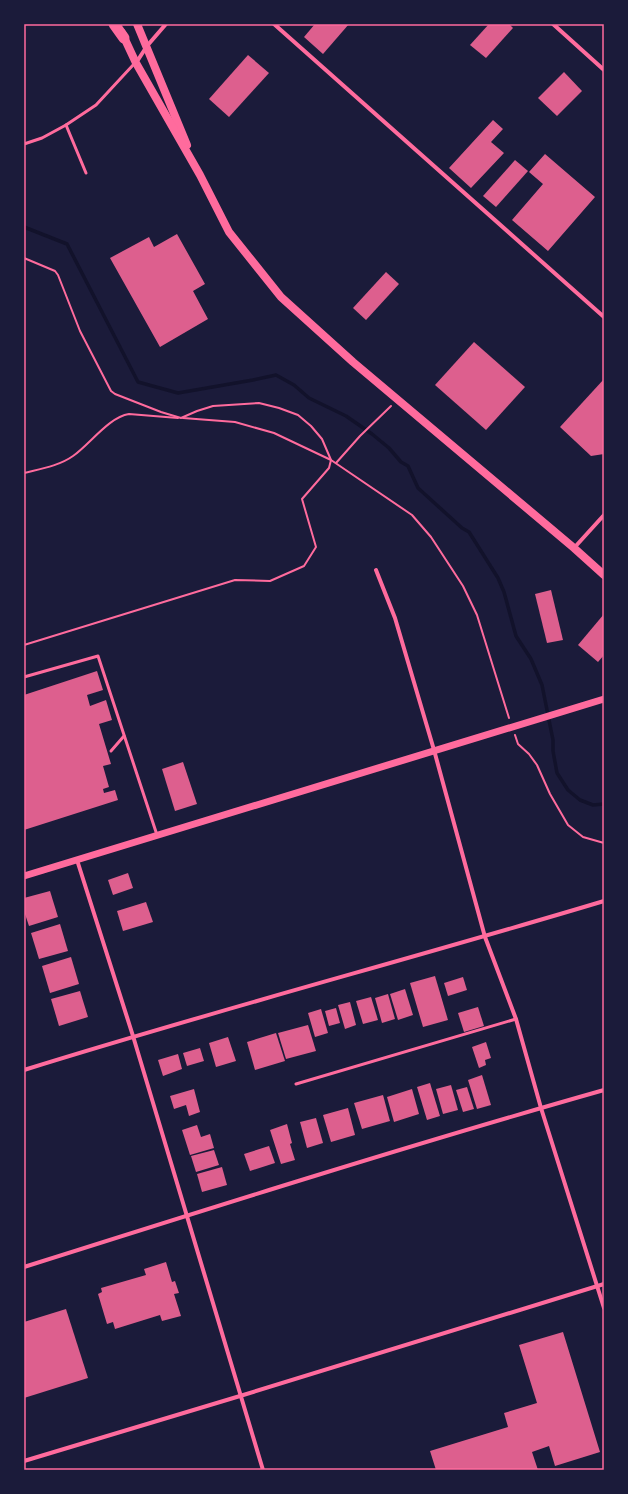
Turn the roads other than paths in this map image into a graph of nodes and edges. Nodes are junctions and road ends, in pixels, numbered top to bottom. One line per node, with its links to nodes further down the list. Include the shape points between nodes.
1 (114, 24): 7 (highway)
2 (117, 24): 7 (main road)
3 (137, 24): 8 (main road)
4 (166, 24): 8 (street)
5 (274, 24): 15 (street)
6 (553, 24): 10 (street)
7 (124, 38): 9 (main road)
8 (147, 46): 9 (street); 14 (main road)
9 (136, 62): 11 (lane, via 96,106); 14 (main road)
10 (604, 70)
11 (66, 125): 12 (lane); 13 (lane)
12 (24, 144)
13 (86, 173)
14 (200, 175): 17 (main road, via 230,232 281,297 347,357)
15 (604, 317)
16 (604, 515): 17 (street)
17 (574, 548): 19 (main road)
18 (376, 570): 23 (street, via 395,618)
19 (604, 575)
20 (24, 677): 22 (lane, via 98,656)
21 (604, 700): 23 (street)
22 (124, 736): 24 (lane); 25 (lane)
23 (434, 750): 25 (street); 29 (street)
24 (111, 751)
25 (157, 835): 26 (street)
26 (77, 860): 27 (street); 31 (street)
27 (24, 876)
28 (604, 901): 29 (street)
29 (485, 937): 30 (street); 31 (street)
30 (516, 1020): 33 (lane); 35 (street)
31 (132, 1036): 32 (street); 36 (street)
32 (24, 1070)
33 (296, 1084)
34 (604, 1090): 35 (street)
35 (541, 1108): 36 (street); 39 (street)
36 (186, 1216): 37 (street); 41 (street)
37 (24, 1267)
38 (604, 1284): 39 (street)
39 (597, 1286): 40 (street); 41 (street)
40 (604, 1308)
41 (240, 1396): 42 (street); 43 (street)
42 (24, 1461)
43 (263, 1470)

